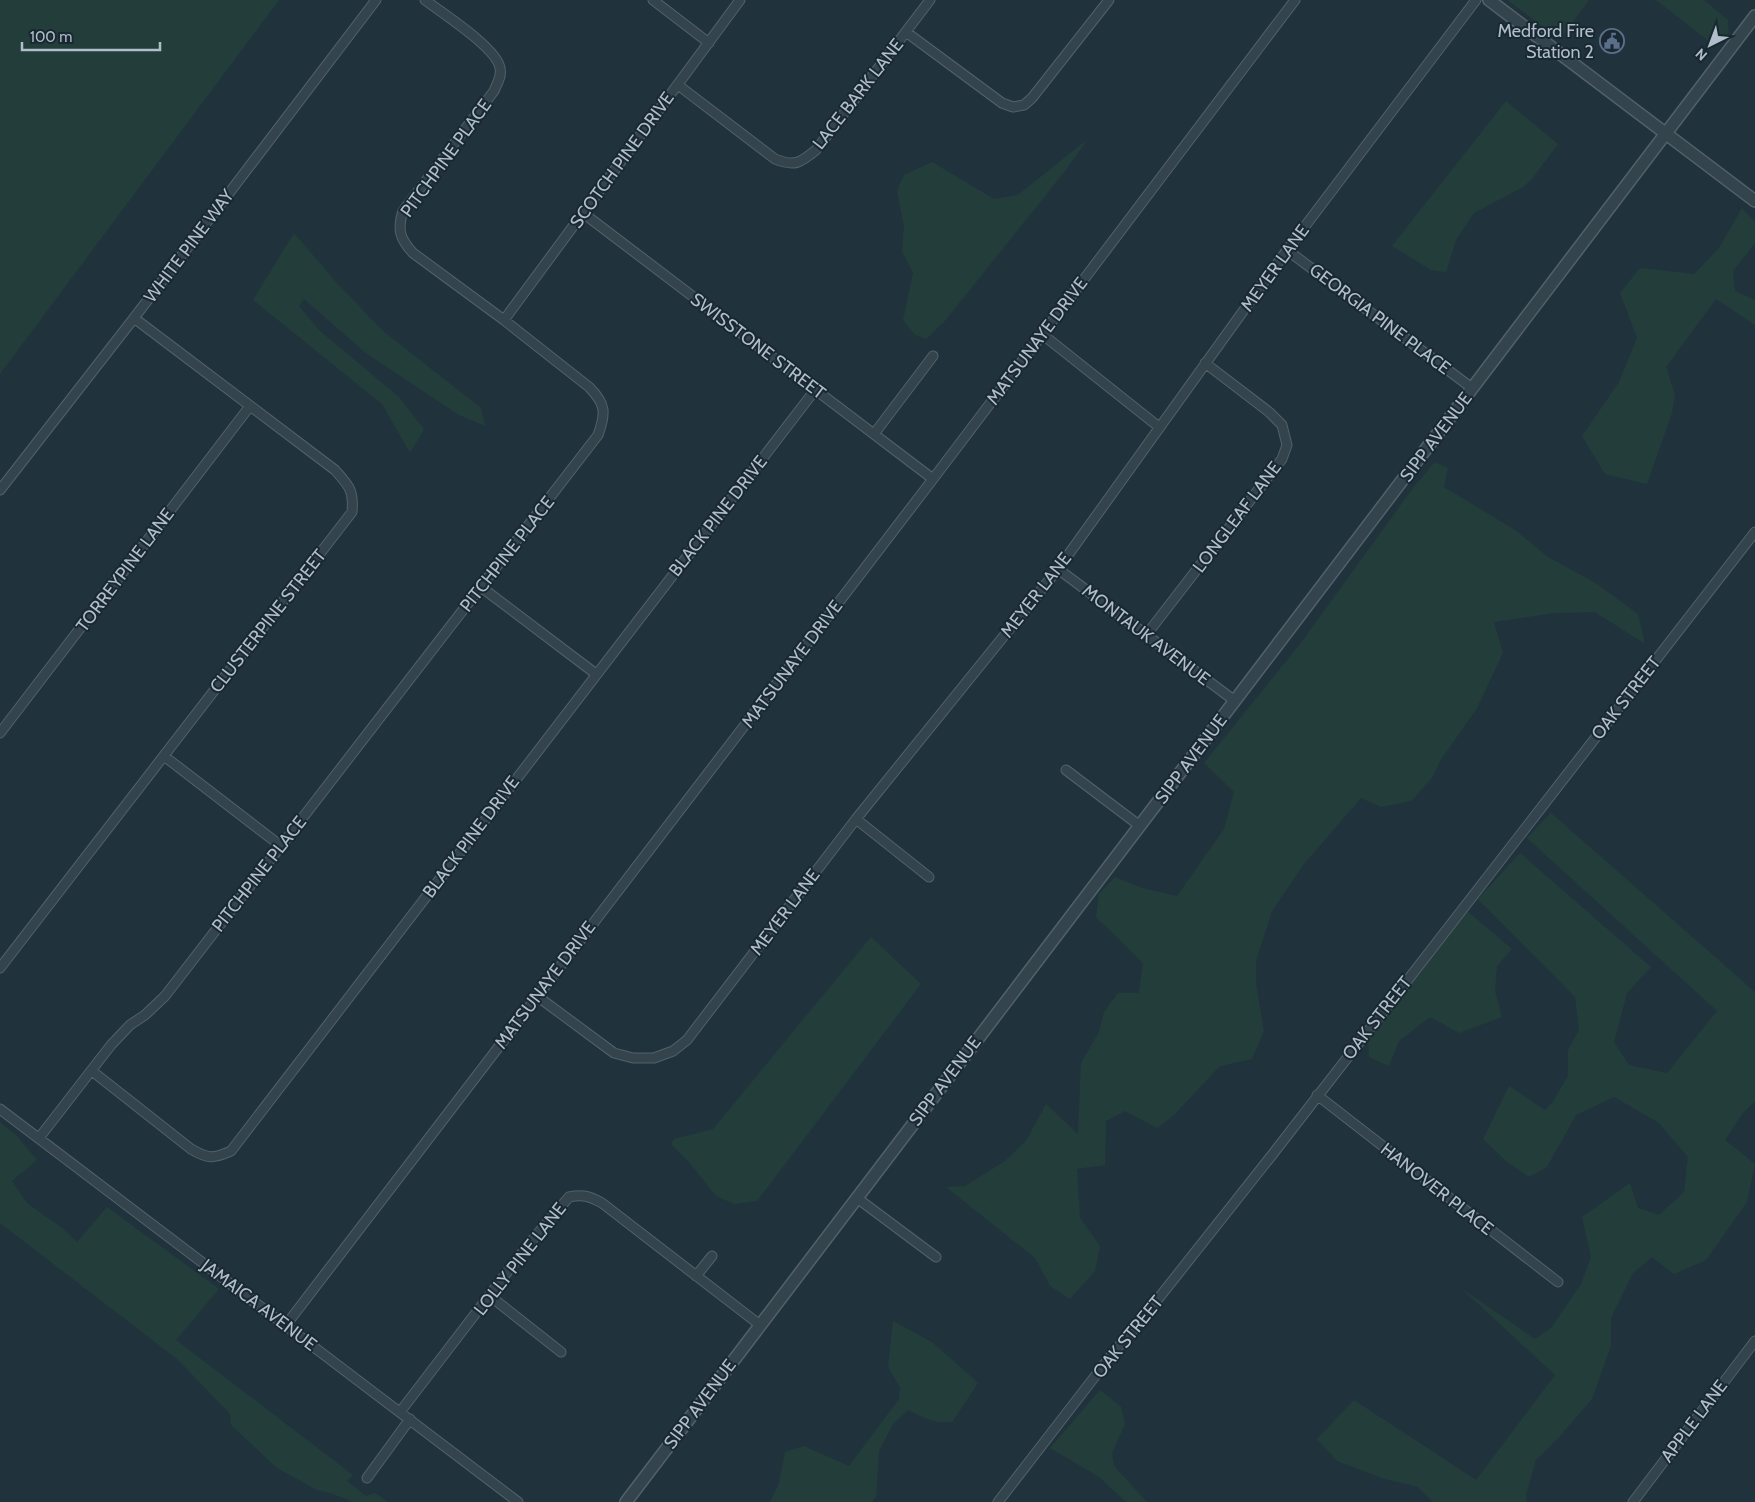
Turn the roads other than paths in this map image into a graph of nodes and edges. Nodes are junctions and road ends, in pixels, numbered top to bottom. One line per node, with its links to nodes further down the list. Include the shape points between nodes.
1 (376, 0): 18 (street, WHITE PINE WAY)
2 (425, 0): 19 (street, PITCHPINE PLACE, via 486,46 500,68 500,79 403,211 400,234 413,253)
3 (653, 0): 12 (street)
4 (740, 0): 12 (street, SCOTCH PINE DRIVE)
5 (930, 0): 11 (street, LACE BARK LANE)
6 (1109, 0): 11 (street, via 1040,90 1024,105 1013,107 1002,103)
7 (1295, 0): 20 (street, MATSUNAYE DRIVE)
8 (1476, 0): 17 (street, MEYER LANE)
9 (1489, 0): 14 (street)
10 (1755, 16): 14 (street, SIPP AVENUE)
11 (906, 32): 13 (street, LACE BARK LANE, via 816,150 798,163 787,164 775,159)
12 (709, 43): 13 (street, SCOTCH PINE DRIVE)
13 (678, 85): 16 (street, SCOTCH PINE DRIVE)
14 (1666, 133): 15 (street); 23 (street, SIPP AVENUE)
15 (1754, 199)
16 (583, 213): 19 (street, SCOTCH PINE DRIVE); 24 (street, SWISSTONE STREET)
17 (1287, 250): 22 (street, MEYER LANE); 23 (street, GEORGIA PINE PLACE)
18 (134, 318): 25 (street, CLUSTERPINE STREET); 29 (street, WHITE PINE WAY)
19 (504, 320): 32 (street, PITCHPINE PLACE, via 589,387 599,397 604,409 598,435)
20 (1042, 334): 26 (street); 28 (street, MATSUNAYE DRIVE)
21 (933, 356): 27 (street)
22 (1204, 363): 26 (street, MEYER LANE); 33 (street, LONGLEAF LANE, via 1269,412 1282,425 1287,445 1282,459)
23 (1472, 388): 35 (street, SIPP AVENUE)
24 (815, 390): 27 (street, SWISSTONE STREET); 34 (street, BLACK PINE DRIVE)
25 (250, 406): 36 (street, TORREYPINE LANE); 37 (street, CLUSTERPINE STREET, via 335,470 349,486 353,497 352,512)
26 (1159, 427): 31 (street, MEYER LANE)
27 (874, 434): 28 (street, SWISSTONE STREET)
28 (933, 479): 44 (street, MATSUNAYE DRIVE)
29 (0, 490)
30 (1755, 532): 46 (street, OAK STREET)
31 (1058, 569): 33 (street, MONTAUK AVENUE); 39 (street, MEYER LANE)
32 (482, 587): 34 (street); 41 (street, PITCHPINE PLACE)
33 (1147, 634): 35 (street, MONTAUK AVENUE)
34 (596, 674): 45 (street, BLACK PINE DRIVE, via 231,1151 217,1158 191,1149)
35 (1235, 701): 40 (street, SIPP AVENUE)
36 (0, 733)
37 (164, 756): 41 (street); 43 (street, CLUSTERPINE STREET)
38 (1066, 770): 40 (street)
39 (856, 819): 42 (street); 44 (street, MEYER LANE, via 687,1040 673,1051 654,1058 633,1058 614,1053)
40 (1140, 826): 49 (street, SIPP AVENUE)
41 (281, 846): 45 (street, PITCHPINE PLACE, via 165,996 130,1025)
42 (929, 877)
43 (0, 968)
44 (537, 996): 56 (street, MATSUNAYE DRIVE)
45 (92, 1071): 48 (street, PITCHPINE PLACE)
46 (1317, 1095): 53 (street, HANOVER PLACE); 64 (street, OAK STREET)
47 (0, 1109): 48 (street, JAMAICA AVENUE)
48 (39, 1138): 56 (street, JAMAICA AVENUE)
49 (857, 1198): 51 (street); 55 (street, SIPP AVENUE)
50 (712, 1256): 52 (street)
51 (936, 1258)
52 (696, 1276): 54 (street, LOLLY PINE LANE, via 602,1203 590,1196 578,1195 569,1197 561,1205); 55 (street, LOLLY PINE LANE)
53 (1558, 1282)
54 (490, 1296): 58 (street); 59 (street, LOLLY PINE LANE)
55 (760, 1325): 63 (street, SIPP AVENUE)
56 (286, 1326): 59 (street, JAMAICA AVENUE)
57 (1755, 1341): 65 (street, APPLE LANE)
58 (561, 1352)
59 (400, 1412): 60 (street, JAMAICA AVENUE)
60 (410, 1419): 61 (street); 62 (street, JAMAICA AVENUE)
61 (367, 1478)
62 (518, 1502)
63 (626, 1502)
64 (998, 1502)
65 (1633, 1502)

